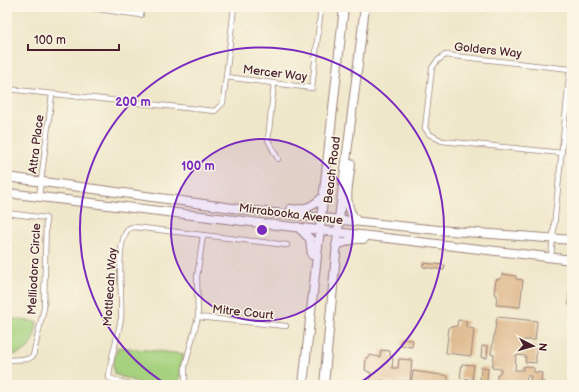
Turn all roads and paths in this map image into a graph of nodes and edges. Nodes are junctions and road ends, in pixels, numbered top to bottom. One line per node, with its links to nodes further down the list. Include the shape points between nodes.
1 (83, 7): 2 (street, via 141,15)
2 (142, 7)
3 (234, 7): 7 (street)
4 (321, 7): 8 (street, Mercer Way, via 312,88)
5 (344, 7): 18 (main road, Beach Road)
6 (365, 7): 11 (main road, Beach Road)
7 (226, 77): 8 (street, Mercer Way); 10 (street, via 223,102 215,111)
8 (274, 83): 13 (street, via 268,140)
9 (7, 89): 10 (street)
10 (52, 94): 15 (street, Attra Place)
11 (348, 146): 22 (main road, Beach Road); 23 (main road, via 351,163 347,205)
12 (562, 153): 12 (street, Golders Way, via 442,141 429,134 425,128 432,68 445,55 570,69); 28 (street, Golders Way)
13 (278, 159)
14 (7, 177): 15 (main road, Mirrabooka Avenue)
15 (41, 180): 17 (street, Attra Place); 19 (main road, Mirrabooka Avenue)
16 (7, 193): 17 (main road, Mirrabooka Avenue)
17 (39, 197): 24 (main road, Mirrabooka Avenue)
18 (323, 197): 19 (main road, via 316,204 300,210 260,206); 21 (main road, Beach Road)
19 (247, 210): 21 (main road, Mirrabooka Avenue)
20 (7, 214): 38 (street, Melliodora Circle, via 46,218 44,308 33,356 28,359)
21 (321, 218): 22 (main road, Mirrabooka Avenue); 25 (main road, Beach Road)
22 (339, 220): 23 (main road, Mirrabooka Avenue); 26 (main road, Beach Road)
23 (357, 221): 28 (main road, Mirrabooka Avenue)
24 (298, 227): 25 (main road, Mirrabooka Avenue); 35 (main road, via 310,239 313,249 311,276)
25 (320, 229): 26 (main road, Mirrabooka Avenue); 35 (main road, Beach Road)
26 (337, 232): 30 (main road, Mirrabooka Avenue); 32 (main road, Beach Road)
27 (203, 235): 31 (street); 36 (street, via 197,276); 40 (street, Mottlecah Way, via 134,227 124,233 120,269 120,318 110,360 109,378)
28 (553, 238): 29 (main road, Mirrabooka Avenue); 33 (street, Golders Way)
29 (572, 240)
30 (432, 244): 32 (main road, via 358,238); 33 (main road, Mirrabooka Avenue)
31 (287, 245)
32 (336, 245): 44 (main road, Beach Road)
33 (550, 257): 34 (main road, Mirrabooka Avenue)
34 (572, 260)
35 (314, 294): 43 (main road, Beach Road)
36 (198, 318): 37 (street, Mitre Court); 39 (street)
37 (286, 326)
38 (7, 360)
39 (184, 378): 41 (street); 42 (street)
40 (130, 385)
41 (181, 385)
42 (185, 385)
43 (303, 385)
44 (324, 385)

